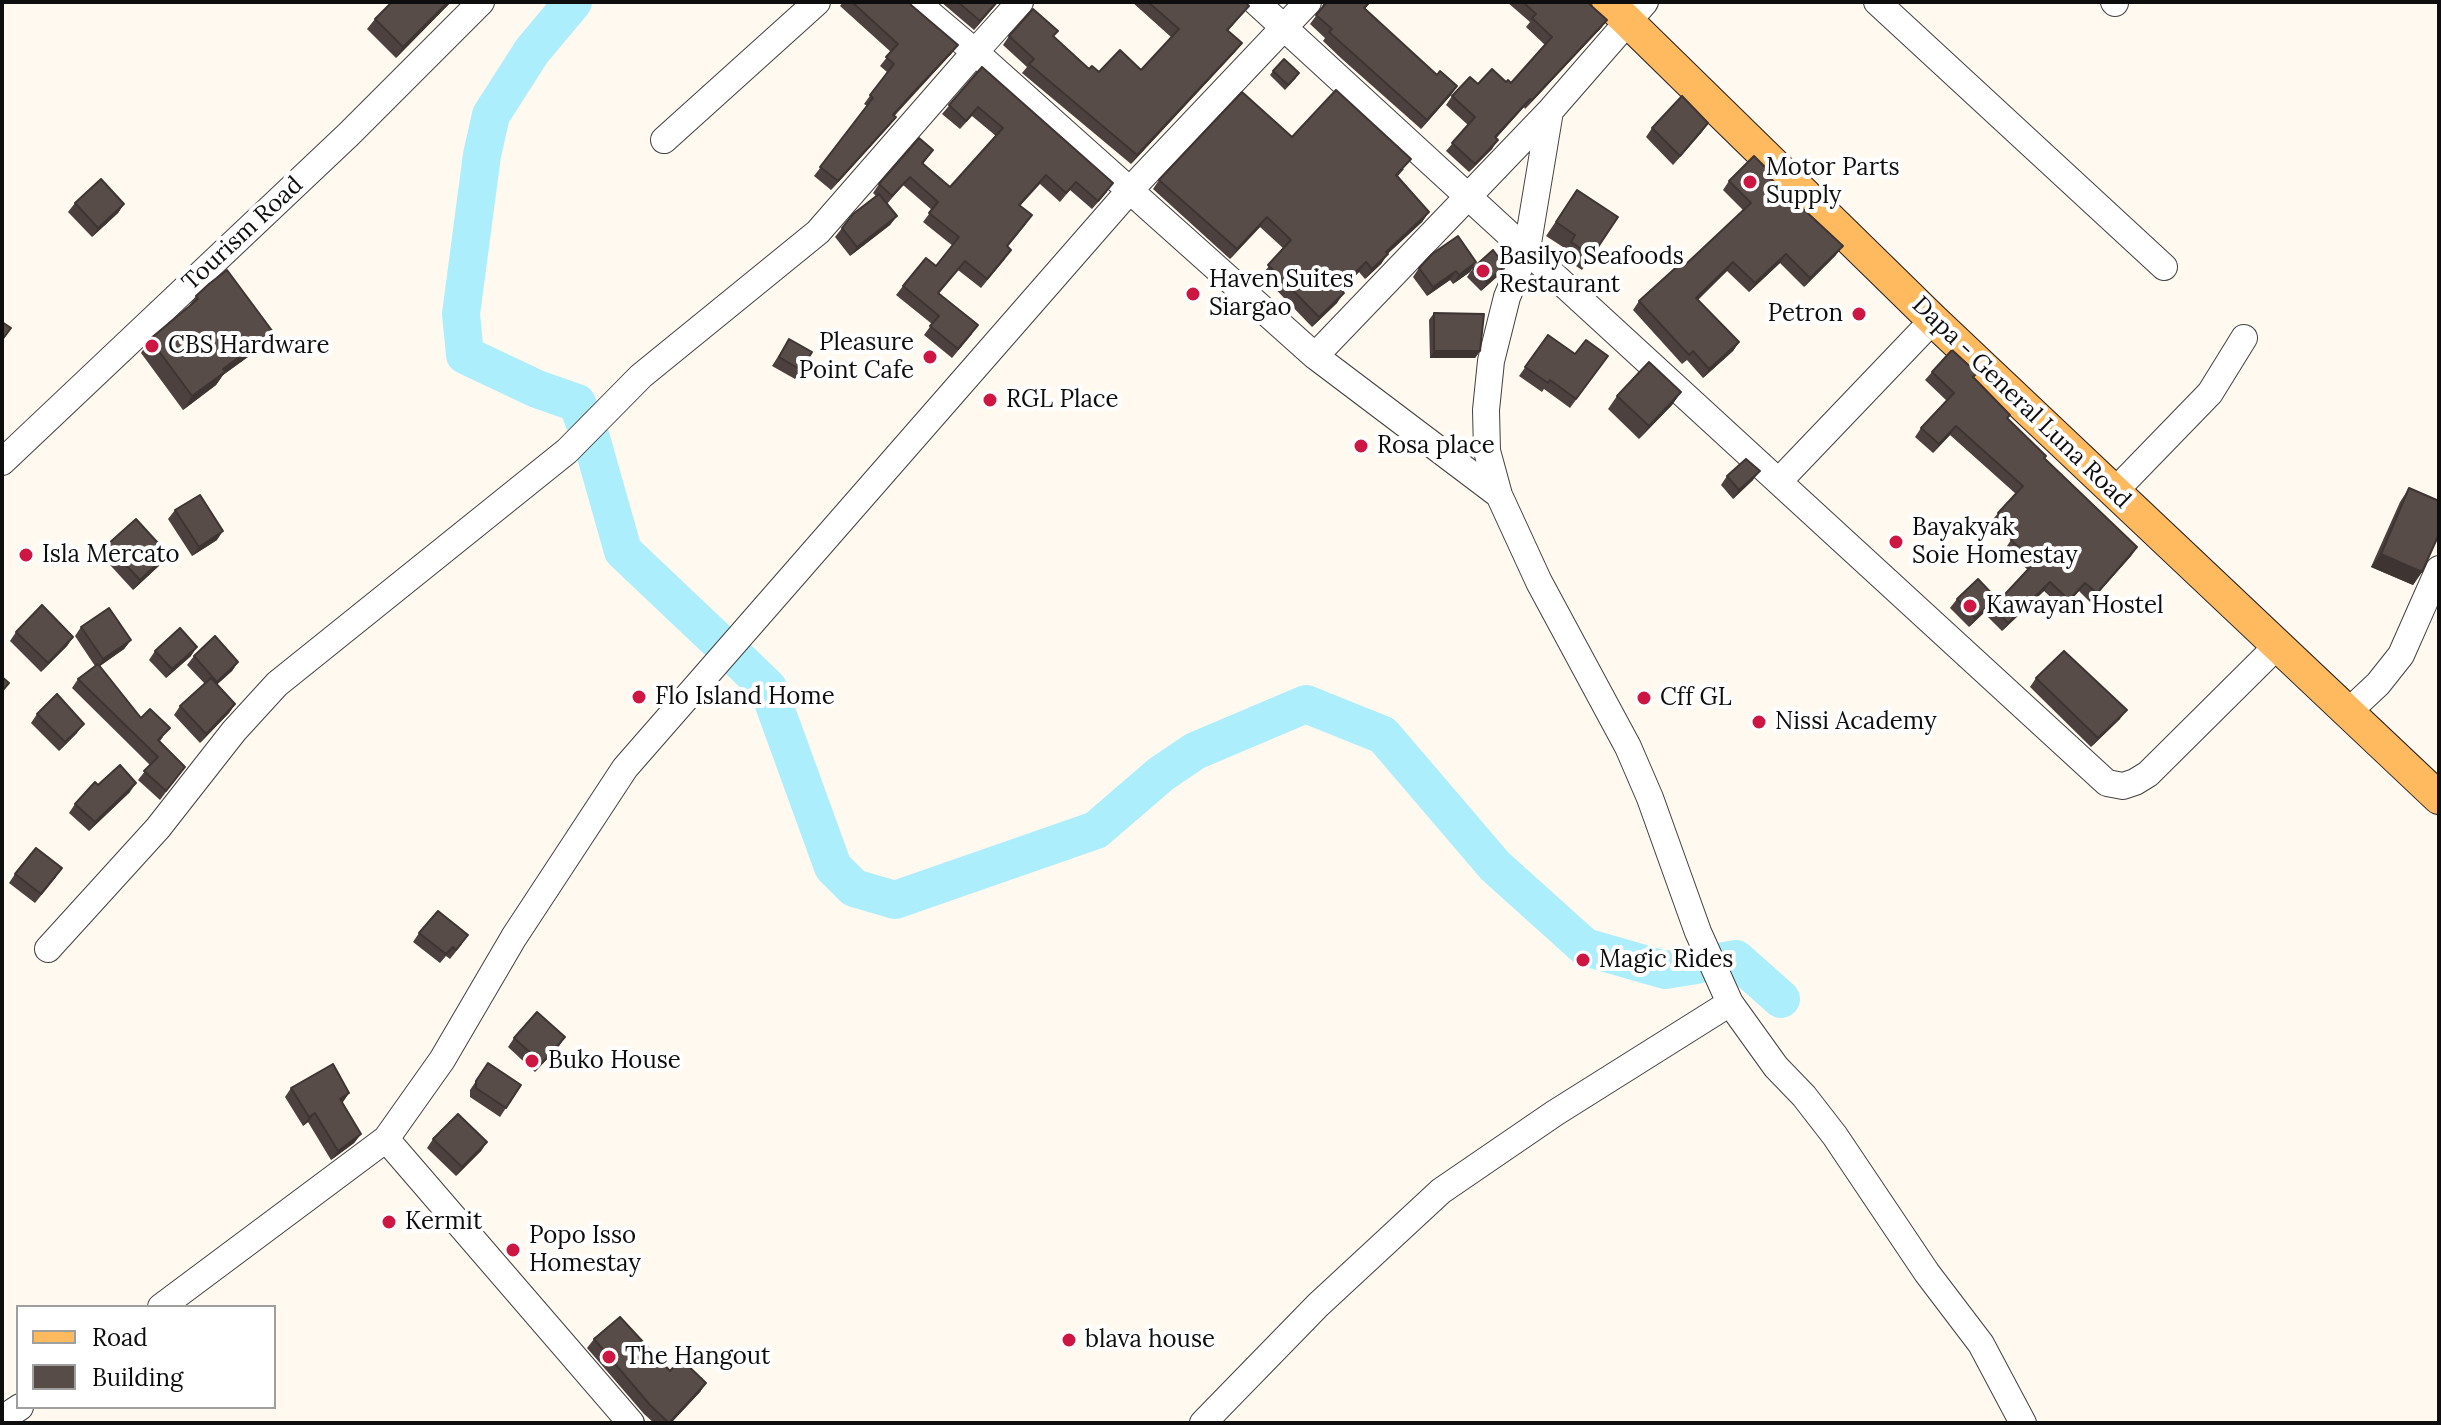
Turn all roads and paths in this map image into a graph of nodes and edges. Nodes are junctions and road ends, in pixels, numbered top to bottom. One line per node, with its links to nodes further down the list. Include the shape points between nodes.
1 (481, 2): 20 (street, Tourism Road)
2 (817, 2): 12 (street)
3 (916, 2): 10 (street)
4 (1020, 2): 10 (street)
5 (1256, 2): 9 (street)
6 (1308, 2): 9 (street)
7 (1877, 2): 16 (street)
8 (1627, 9): 11 (street); 17 (main road, Dapa - General Luna Road)
9 (1284, 27): 13 (street); 14 (street)
10 (975, 52): 13 (street); 28 (street, via 818,232 641,376 567,451 277,684 158,828)
11 (1550, 111): 14 (street); 15 (street)
12 (664, 140)
13 (1130, 190): 19 (street); 30 (street, via 625,768 514,937 442,1060)
14 (1469, 197): 15 (street); 19 (street)
15 (1527, 249): 21 (street); 23 (street, via 1507,297 1491,361 1487,451)
16 (2164, 267)
17 (1933, 320): 21 (street); 22 (main road, Dapa - General Luna Road)
18 (2244, 338): 22 (street, via 2210,393)
19 (1315, 356): 23 (street)
20 (2, 462)
21 (1780, 480): 25 (street, via 2107,783 2123,786 2148,774)
22 (2114, 492): 25 (main road, Dapa - General Luna Road)
23 (1499, 495): 29 (street, via 1539,582 1628,747)
24 (2439, 569): 26 (street, via 2401,655)
25 (2276, 647): 26 (main road, Dapa - General Luna Road)
26 (2347, 713): 27 (main road, Dapa - General Luna Road)
27 (2439, 798)
28 (48, 949)
29 (1730, 1003): 33 (street, via 1441,1191 1318,1305); 34 (street, via 1835,1136 1981,1344)
30 (386, 1139): 31 (street); 32 (street)
31 (164, 1305)
32 (631, 1423)
33 (1203, 1423)
34 (2023, 1423)

